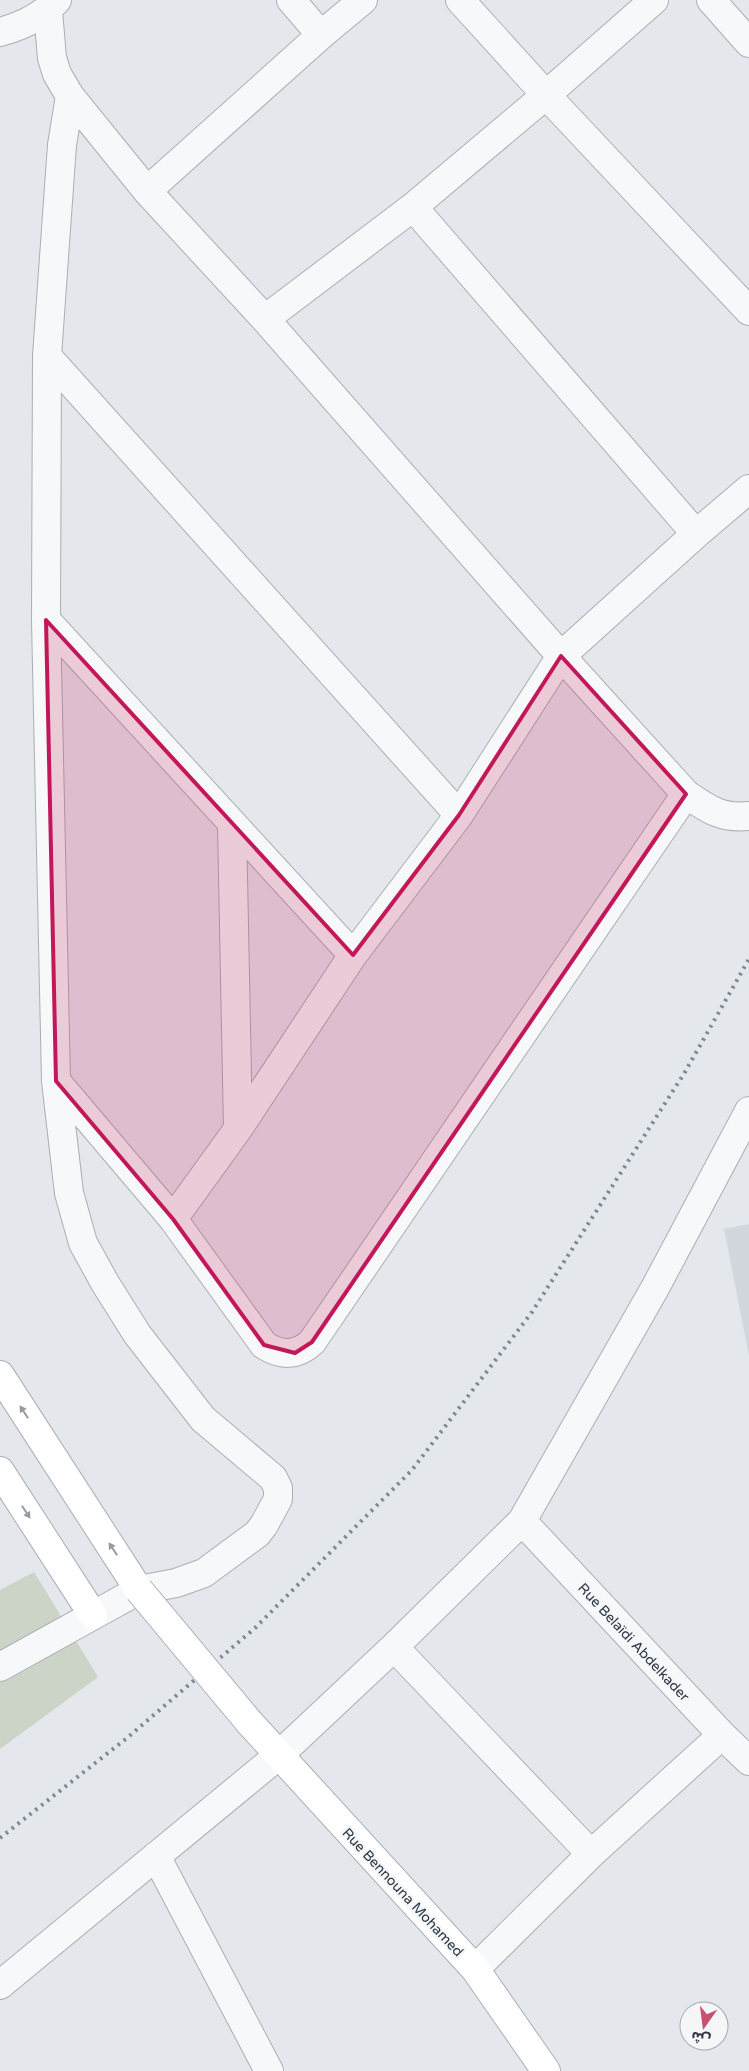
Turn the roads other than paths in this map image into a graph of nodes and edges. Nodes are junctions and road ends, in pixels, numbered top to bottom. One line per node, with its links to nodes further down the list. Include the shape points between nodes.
1 (291, 0): 8 (street)
2 (363, 0): 8 (street)
3 (460, 0): 10 (street)
4 (654, 0): 10 (street)
5 (710, 0): 9 (street)
6 (52, 5): 7 (street, via 21,26); 11 (street, via 52,58)
7 (0, 32)
8 (321, 35): 12 (street)
9 (749, 43)
10 (546, 95): 13 (street); 14 (street)
11 (70, 96): 12 (street); 16 (street, via 62,145)
12 (147, 191): 15 (street)
13 (413, 207): 15 (street); 18 (street)
14 (749, 311)
15 (265, 319): 20 (street)
16 (47, 356): 19 (street); 22 (street)
17 (749, 488): 18 (street)
18 (696, 534): 20 (street)
19 (46, 620): 24 (street); 26 (street)
20 (561, 656): 21 (street); 22 (street)
21 (686, 794): 23 (street, via 723,816); 29 (street, via 305,1349 289,1354 264,1346)
22 (459, 815): 25 (street)
23 (749, 816)
24 (232, 825): 25 (street); 28 (street)
25 (353, 955): 28 (street)
26 (56, 1081): 29 (street); 33 (street, via 69,1193 83,1243 137,1334 203,1419 273,1478 278,1488 275,1507 257,1534 204,1574 184,1582)
27 (749, 1111): 32 (street, via 655,1288)
28 (238, 1129): 29 (street)
29 (173, 1219)
30 (0, 1375): 33 (street, Rue Bennouna Mohamed, one-way to 30)
31 (0, 1471): 34 (street, one-way to 34)
32 (522, 1521): 35 (street); 37 (street, Rue Belaïdi Abdelkader)
33 (139, 1590): 34 (street); 38 (street, Rue Bennouna Mohamed, bridge)
34 (93, 1615): 36 (street)
35 (394, 1646): 38 (street); 40 (street)
36 (0, 1667)
37 (722, 1736): 39 (street, Rue Belaïdi Abdelkader); 40 (street)
38 (279, 1755): 41 (street); 42 (street, Rue Bennouna Mohamed)
39 (749, 1761)
40 (592, 1854): 42 (street)
41 (156, 1856): 43 (street); 44 (street)
42 (475, 1969): 45 (street, Rue Bennouna Mohamed)
43 (0, 1985)
44 (268, 2071)
45 (546, 2071)

